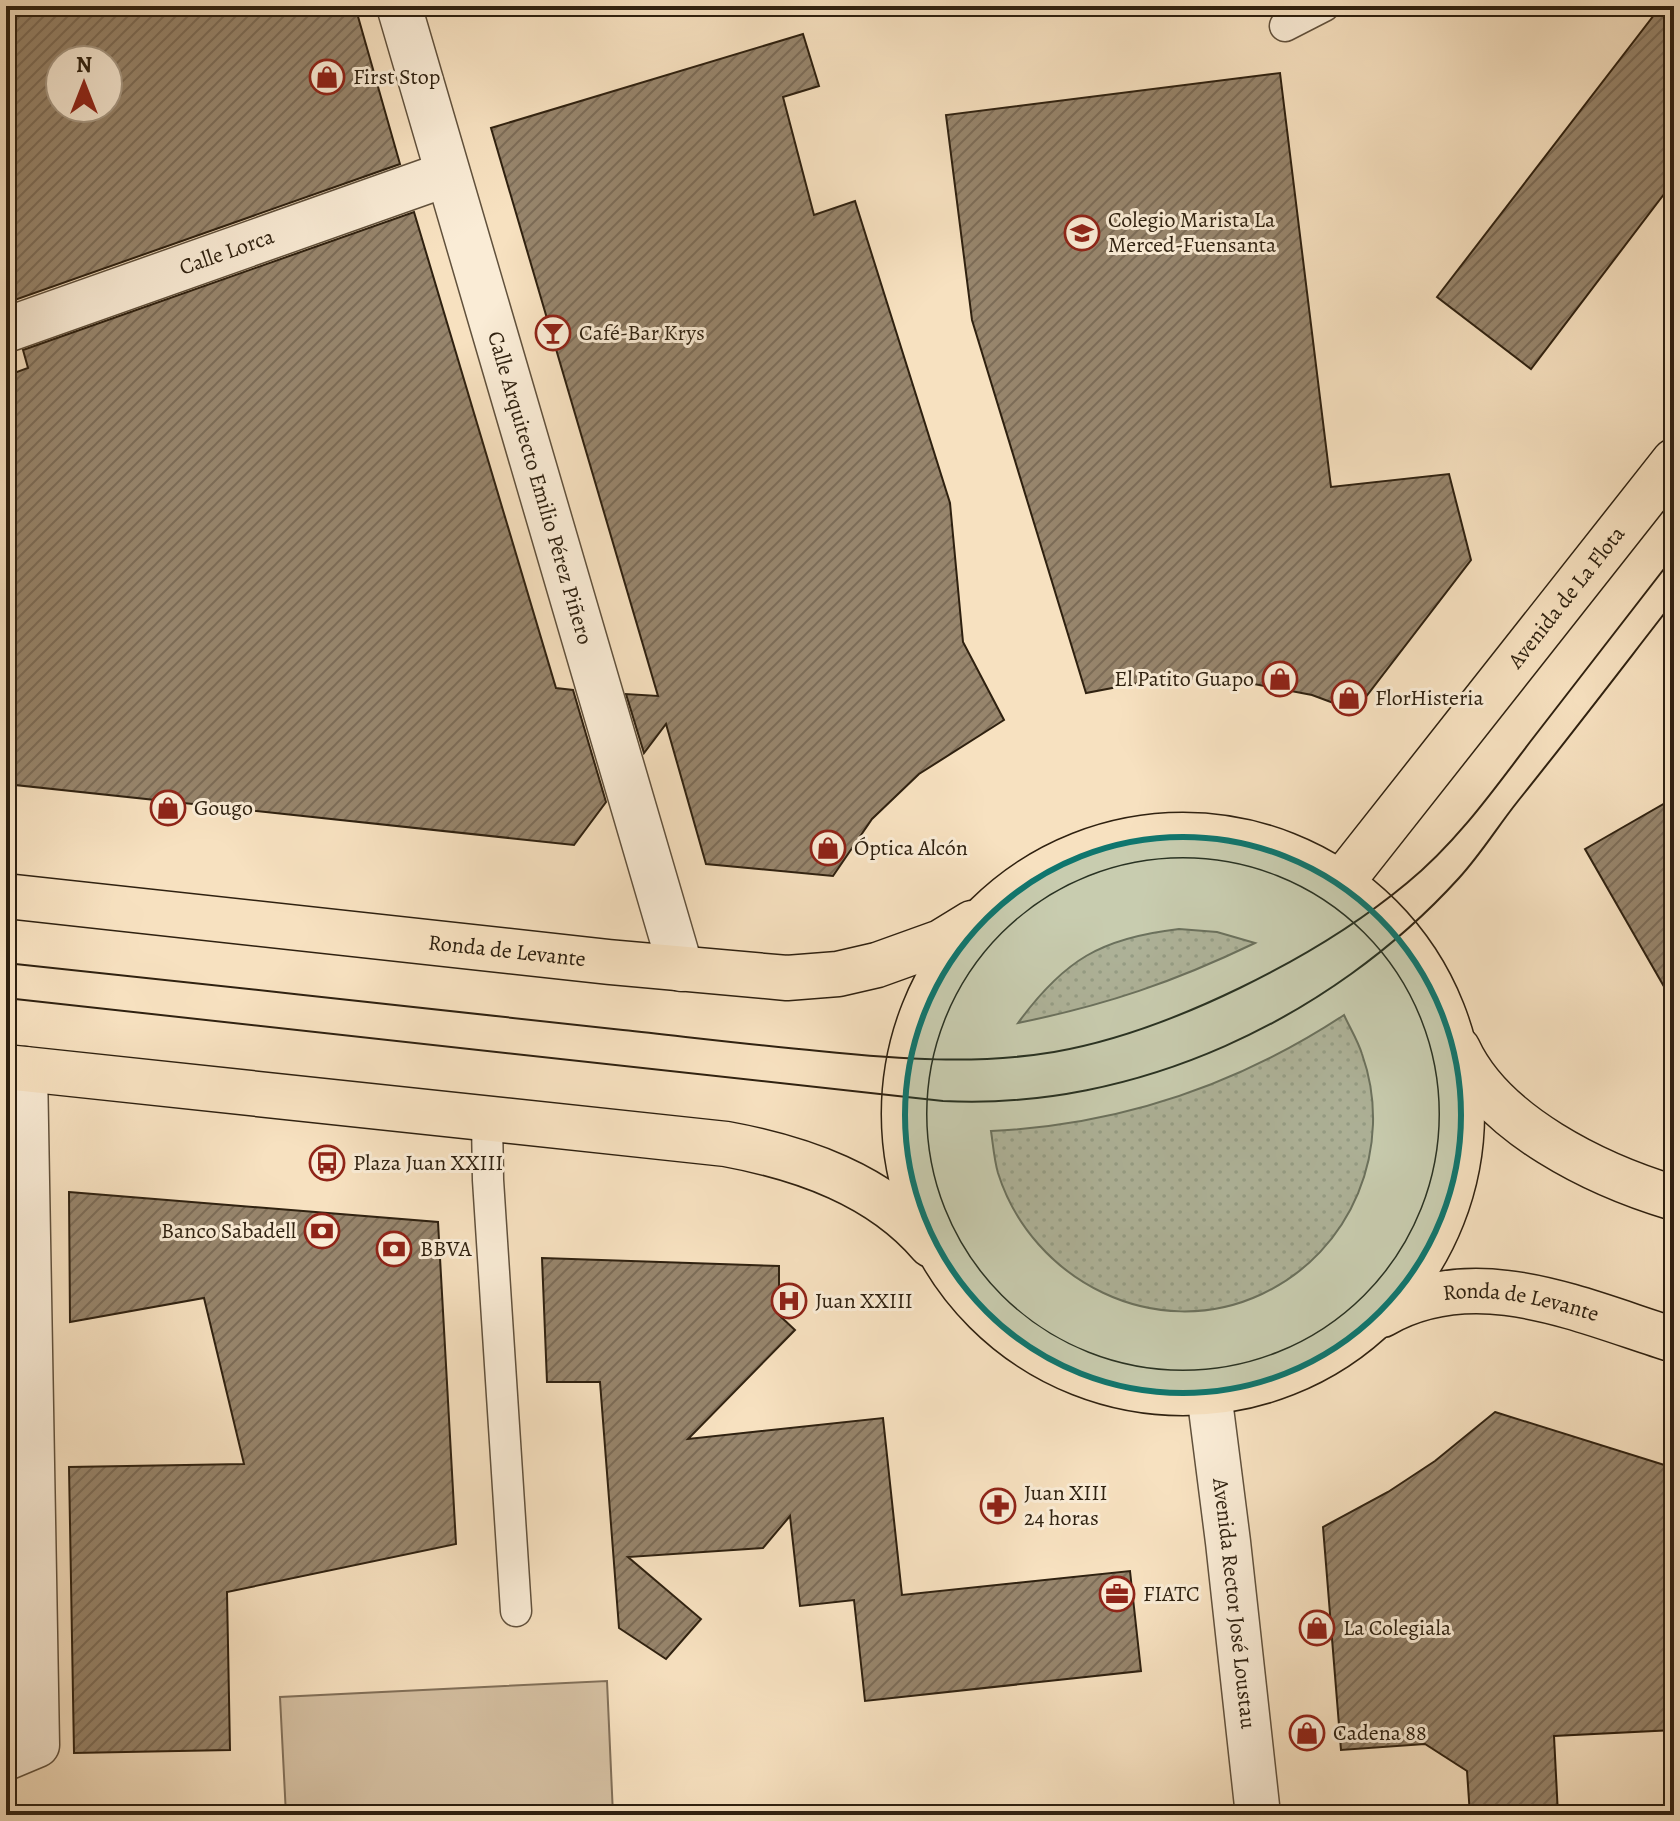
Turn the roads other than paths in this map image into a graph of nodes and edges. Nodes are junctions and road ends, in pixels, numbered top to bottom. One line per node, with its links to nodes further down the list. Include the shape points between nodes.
1 (399, 6): 4 (street, Calle Arquitecto Emilio Pérez Piñero)
2 (1324, 6): 3 (lane)
3 (1285, 26)
4 (447, 174): 5 (street, Calle Lorca); 10 (street, Calle Arquitecto Emilio Pérez Piñero)
5 (6, 330)
6 (1674, 461): 7 (main road, Avenida de La Flota)
7 (1341, 883): 9 (main road, via 1278,851 1201,835 1160,836 1115,844 1048,869); 11 (main road, via 1373,910 1418,962)
8 (6, 896): 10 (main road, Ronda de Levante)
9 (994, 908): 10 (main road, Ronda de Levante, via 911,955 838,974 787,978); 15 (main road, via 950,959 931,992 908,1059 905,1154 914,1194)
10 (681, 969)
11 (1452, 1035): 14 (main road, via 1481,1085 1529,1128 1600,1169); 16 (main road, via 1463,1110 1455,1183 1432,1242 1398,1294)
12 (15, 1068): 13 (main road); 20 (street, via 37,1745)
13 (487, 1119): 15 (main road, via 773,1153 873,1197 901,1215); 19 (lane)
14 (1674, 1198)
15 (941, 1256): 18 (main road, via 1005,1331 1068,1369 1140,1391)
16 (1370, 1322): 17 (main road, Ronda de Levante, via 1401,1304 1441,1293 1490,1291 1544,1299); 18 (main road, via 1340,1346 1280,1376)
17 (1674, 1340)
18 (1209, 1393): 21 (street, Avenida Rector José Loustau)
19 (516, 1611)
20 (6, 1758)
21 (1258, 1815)

